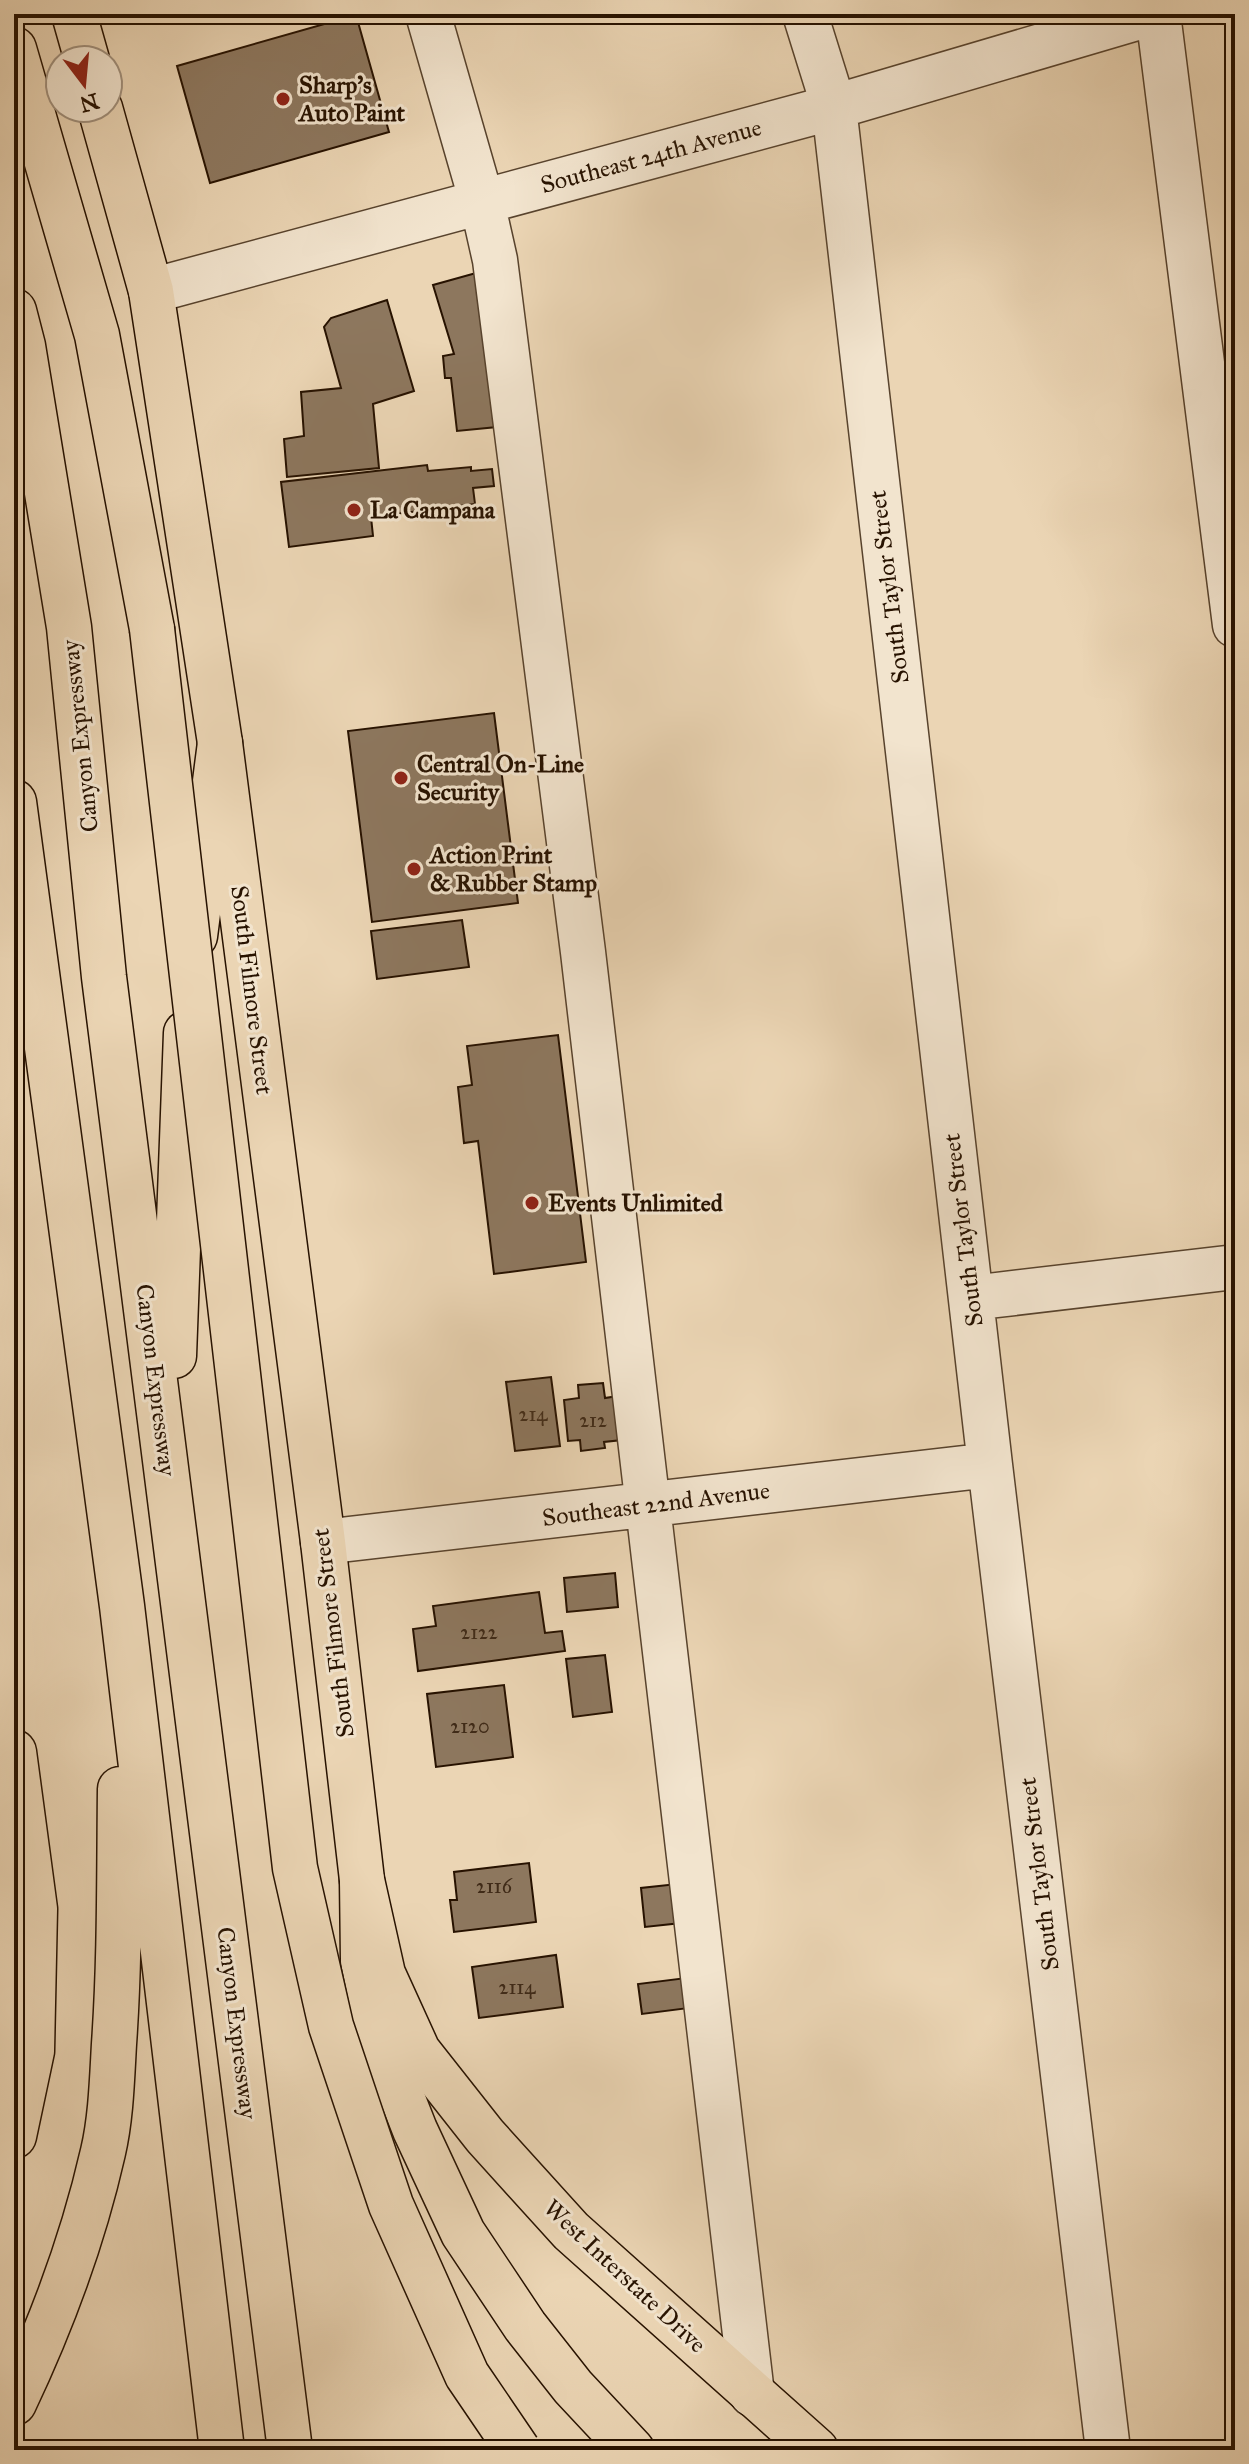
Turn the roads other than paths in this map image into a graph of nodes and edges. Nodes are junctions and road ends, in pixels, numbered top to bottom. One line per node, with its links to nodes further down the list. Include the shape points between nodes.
1 (74, 14): 6 (main road)
2 (428, 14): 10 (street)
3 (805, 14): 8 (street, South Taylor Street)
4 (1150, 14): 8 (street, Southeast 24th Avenue)
5 (1158, 14): 13 (street)
6 (82, 44)
7 (14, 49): 30 (main road, bridge, via 97,335 152,629 295,1868 331,2026 391,2205 467,2375)
8 (834, 107): 10 (street, Southeast 24th Avenue); 17 (street, South Taylor Street)
9 (104, 124): 11 (main road, South Filmore Street)
10 (482, 202): 11 (street, Southeast 24th Avenue); 20 (street, via 499,291)
11 (151, 291): 14 (main road, South Filmore Street)
12 (14, 311): 19 (main road, Canyon Expressway, via 69,627 104,977)
13 (1235, 625)
14 (220, 743): 19 (main road, via 187,999); 21 (main road, South Filmore Street)
15 (14, 802): 22 (main road)
16 (1235, 1267): 17 (street)
17 (971, 1298): 18 (street, South Taylor Street)
18 (990, 1465): 20 (street, Southeast 22nd Avenue); 33 (street, South Taylor Street)
19 (169, 1482): 29 (main road, Canyon Expressway)
20 (648, 1505): 21 (street, Southeast 22nd Avenue); 26 (street)
21 (323, 1542): 24 (main road, South Filmore Street)
22 (122, 1606): 27 (main road, via 118,1981 104,2149 63,2291); 28 (main road)
23 (14, 1752): 25 (main road, via 35,1909 32,2051)
24 (362, 1880): 26 (main road, West Interstate Drive, via 383,1974 418,2051 485,2136 571,2231); 31 (main road, via 363,1961 379,2038 463,2233 525,2326)
25 (14, 2136)
26 (752, 2394): 32 (main road, West Interstate Drive)
27 (14, 2403)
28 (222, 2450)
29 (290, 2450)
30 (518, 2450)
31 (632, 2450)
32 (816, 2450)
33 (1108, 2450)

